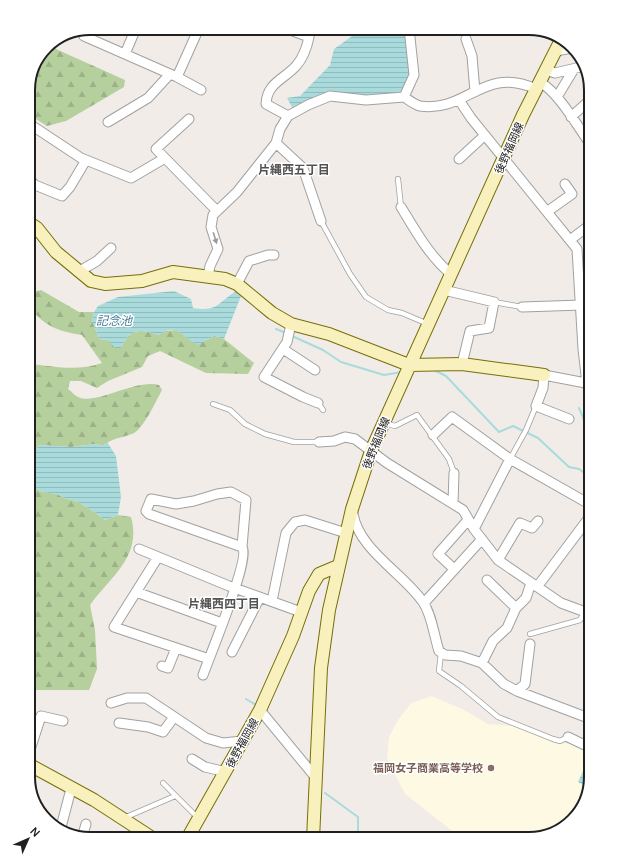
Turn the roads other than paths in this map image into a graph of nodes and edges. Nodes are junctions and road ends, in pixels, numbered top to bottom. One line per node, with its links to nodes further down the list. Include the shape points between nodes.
1 (133, 35): 11 (street)
2 (195, 35): 15 (street)
3 (304, 35): 6 (street)
4 (410, 35): 19 (street, via 414,75)
5 (84, 36): 11 (street)
6 (309, 37): 23 (street, via 298,64 269,88 266,97 268,107)
7 (466, 39): 18 (street, via 472,56)
8 (559, 44): 10 (street, 後野福岡線)
9 (566, 49): 10 (street)
10 (556, 50): 14 (street, 後野福岡線)
11 (125, 54): 15 (street)
12 (579, 68): 13 (street)
13 (574, 69): 14 (street, via 555,73); 20 (street)
14 (546, 70): 16 (street, 後野福岡線)
15 (173, 75): 17 (street); 26 (street, via 148,98)
16 (538, 86): 18 (street, via 506,82 490,84); 20 (street, via 548,87); 31 (street, 後野福岡線)
17 (201, 90)
18 (475, 92): 21 (street)
19 (404, 97): 21 (street, via 419,106 439,106); 23 (street, via 374,100 330,96)
20 (557, 97): 24 (street)
21 (459, 100): 29 (street)
22 (584, 105): 24 (street)
23 (288, 116): 30 (street, via 280,129)
24 (571, 117): 28 (street)
25 (189, 119): 32 (street, via 156,149)
26 (108, 122)
27 (35, 127): 34 (street)
28 (584, 135)
29 (485, 136): 31 (street); 33 (street)
30 (276, 143): 39 (street); 41 (street, via 303,168)
31 (505, 157): 40 (street); 48 (street, 後野福岡線)
32 (165, 158): 34 (street, via 134,178); 39 (street)
33 (459, 159)
34 (86, 160): 37 (street, via 62,196)
35 (398, 180): 38 (lane)
36 (565, 184): 40 (street, via 572,194)
37 (35, 185)
38 (401, 207): 48 (street, via 425,245)
39 (221, 208): 49 (street, one-way to 49, via 214,215 211,227 218,249)
40 (548, 211): 44 (street)
41 (321, 221): 57 (lane, via 359,288 369,300 388,310)
42 (35, 227): 47 (street, via 56,252)
43 (584, 229): 44 (street)
44 (570, 240): 53 (street, via 578,251)
45 (111, 248): 47 (street)
46 (274, 255): 50 (street, via 249,261)
47 (78, 272): 49 (street, via 91,281 105,284 142,281 173,272)
48 (451, 274): 51 (street, 後野福岡線)
49 (208, 276): 50 (street)
50 (237, 284): 56 (street, via 272,313)
51 (444, 290): 52 (street); 57 (street, 後野福岡線)
52 (494, 302): 54 (lane); 59 (street, via 489,328 470,331)
53 (582, 305): 54 (street); 55 (street)
54 (522, 307)
55 (584, 313)
56 (291, 324): 58 (street); 60 (street, via 329,334)
57 (428, 324): 60 (street, 後野福岡線)
58 (283, 349): 61 (street); 65 (street, via 264,377)
59 (462, 364): 60 (street); 62 (street)
60 (409, 365): 68 (street, 後野福岡線)
61 (315, 370)
62 (544, 376): 63 (street); 66 (street, via 543,388)
63 (584, 383)
64 (213, 404): 70 (lane, via 230,410 245,424 265,434 294,442)
65 (321, 406)
66 (536, 406): 67 (street); 72 (lane)
67 (569, 419)
68 (384, 422): 69 (lane, via 395,426 417,415); 71 (street, 後野福岡線)
69 (433, 435): 72 (street, via 452,417); 73 (lane, via 449,459)
70 (319, 442): 71 (street, via 351,437)
71 (371, 451): 75 (street); 76 (street, 後野福岡線)
72 (510, 459): 74 (street); 80 (street)
73 (454, 474): 75 (street)
74 (584, 501)
75 (453, 503): 77 (street, via 463,510)
76 (352, 509): 81 (street, 後野福岡線); 95 (street, via 355,525 377,555)
77 (468, 520): 80 (street); 88 (street, via 438,554)
78 (538, 521): 86 (street, via 532,528 520,522)
79 (584, 524): 90 (street)
80 (474, 529): 82 (street)
81 (346, 533): 87 (street, 後野福岡線); 94 (street, via 305,520 295,522 286,533)
82 (482, 539): 86 (street); 88 (street)
83 (242, 547): 83 (street, via 149,514 146,511 151,499 176,504 231,492 246,500); 91 (street, via 244,554)
84 (139, 549): 85 (street)
85 (158, 557): 91 (street); 92 (street)
86 (498, 560): 90 (street)
87 (338, 566): 97 (street, 後野福岡線, via 319,574 308,591); 124 (street, via 321,668)
88 (454, 569): 95 (street)
89 (487, 580): 96 (street)
90 (534, 585): 96 (street); 98 (street, via 561,603)
91 (236, 588): 93 (street); 100 (street)
92 (136, 592): 100 (street); 103 (street, via 114,627)
93 (260, 596): 94 (street); 104 (street)
94 (272, 601): 97 (street)
95 (424, 603): 105 (street)
96 (516, 608): 107 (street, via 507,628 494,640)
97 (301, 612): 112 (street, 後野福岡線)
98 (584, 612)
99 (584, 616): 101 (lane, via 580,620)
100 (222, 623): 106 (street)
101 (530, 634)
102 (530, 644): 110 (street, via 525,684)
103 (176, 648): 106 (street); 108 (street)
104 (232, 652)
105 (441, 653): 107 (street); 118 (lane, via 438,671 461,686 498,717 560,741)
106 (209, 658): 109 (street)
107 (482, 663): 110 (street, via 504,684)
108 (168, 668)
109 (203, 675)
110 (516, 691): 113 (street)
111 (111, 703): 114 (street, via 127,698 146,698)
112 (260, 710): 119 (street, 後野福岡線); 124 (street)
113 (584, 716)
114 (174, 717): 116 (street, via 163,732); 119 (street, via 216,742 231,743)
115 (63, 720): 117 (street, via 41,716)
116 (119, 723)
117 (35, 734)
118 (568, 737): 120 (street)
119 (242, 740): 123 (street, 後野福岡線)
120 (584, 745)
121 (192, 759): 123 (street, via 205,767)
122 (35, 768): 126 (street)
123 (226, 772): 129 (street, 後野福岡線)
124 (316, 778): 135 (street)
125 (163, 783): 127 (lane)
126 (71, 789): 128 (street, via 94,800); 131 (street)
127 (175, 796): 128 (lane); 129 (lane)
128 (122, 819): 133 (street)
129 (199, 820): 134 (street, 後野福岡線)
130 (86, 824): 132 (street)
131 (62, 825)
132 (84, 832)
133 (143, 832)
134 (192, 832)
135 (313, 832)

